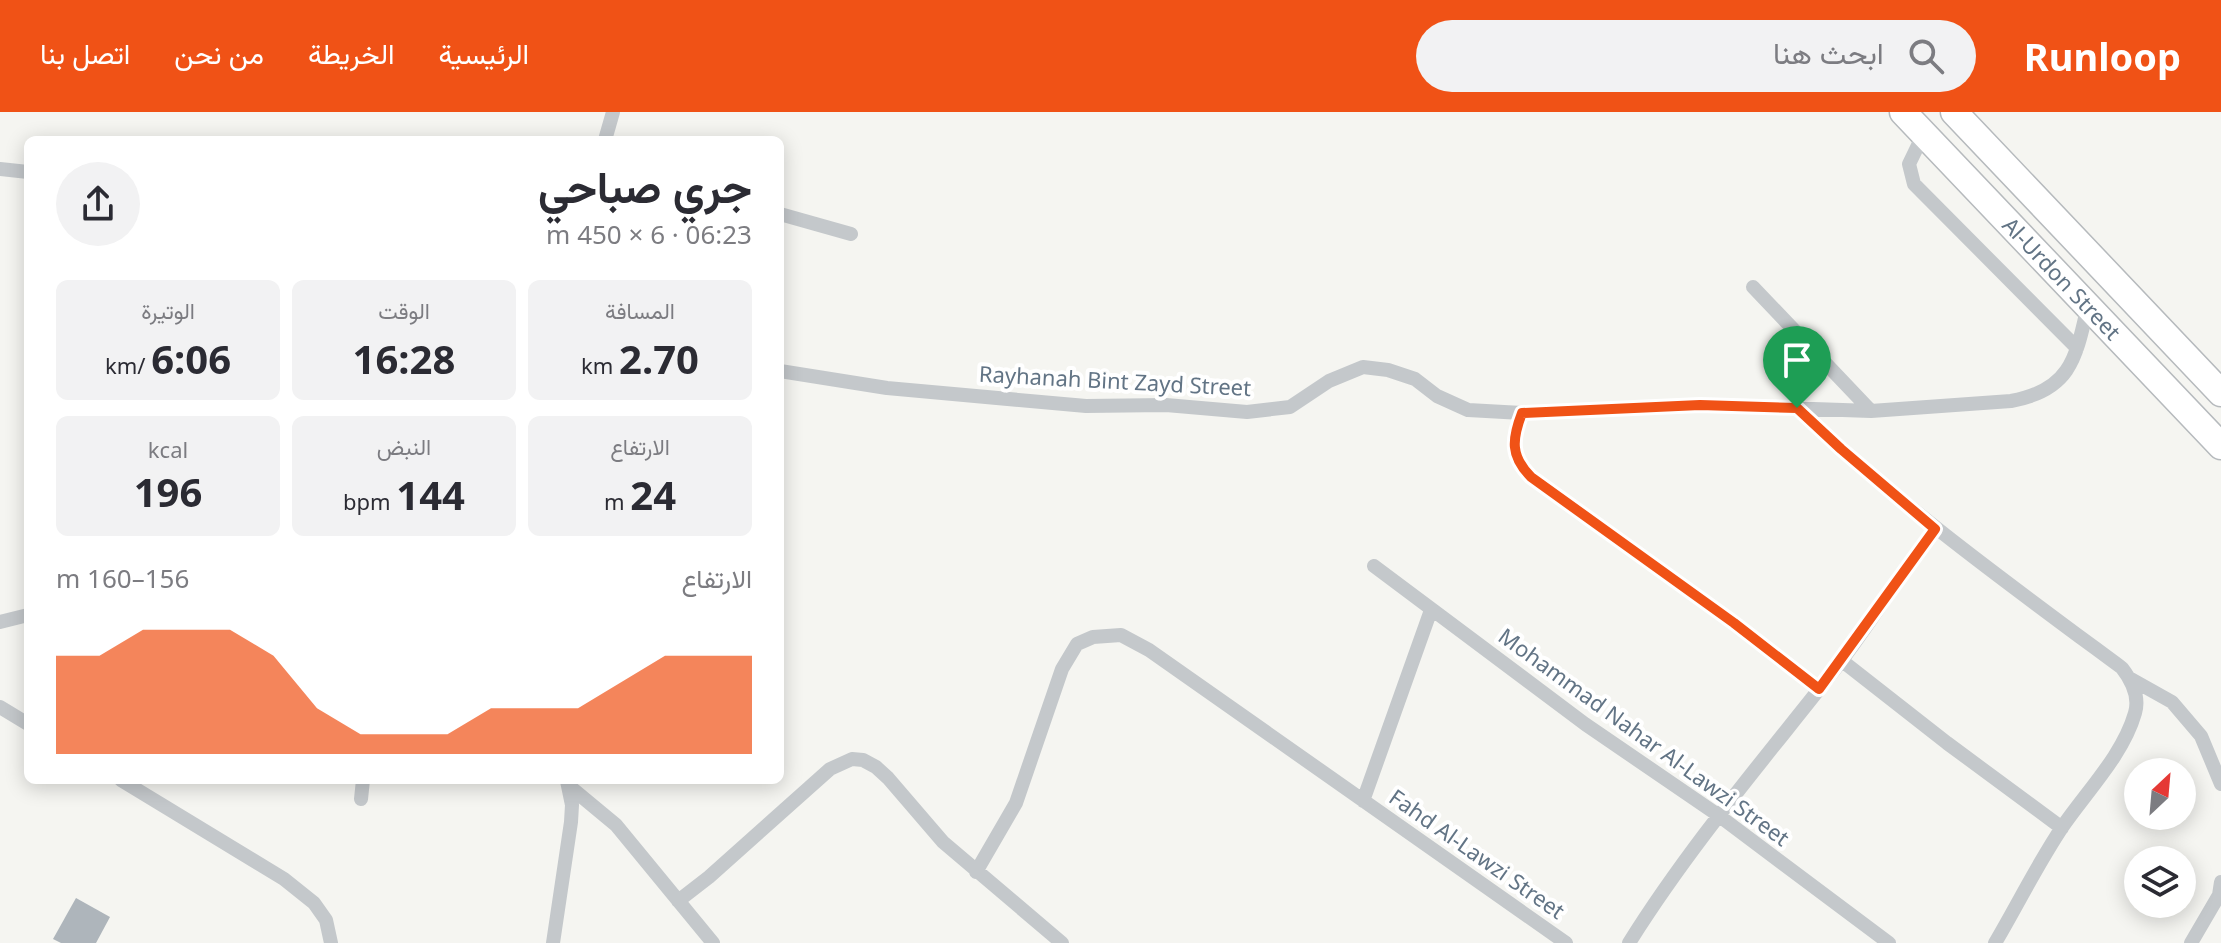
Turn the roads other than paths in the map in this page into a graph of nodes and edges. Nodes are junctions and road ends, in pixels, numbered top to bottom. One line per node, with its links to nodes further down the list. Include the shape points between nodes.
1 (613, 112): 5 (street)
2 (1903, 112): 4 (highway, Al-Urdon Street)
3 (1954, 112): 14 (highway, Al-Urdon Street)
4 (1924, 133): 11 (highway, Al-Urdon Street); 12 (street, via 1909,164 1914,184)
5 (606, 136)
6 (0, 169): 7 (street)
7 (24, 172)
8 (784, 215): 9 (street)
9 (851, 234)
10 (1753, 287): 16 (street)
11 (2088, 305): 12 (street, Rayhanah Bint Zayd Street); 18 (highway, Al-Urdon Street)
12 (2077, 348): 16 (street, Rayhanah Bint Zayd Street, via 2056,383 2033,397)
13 (784, 372): 17 (street, Rayhanah Bint Zayd Street, via 887,388 1040,402 1247,412 1290,407 1329,381 1363,367 1415,379 1468,410)
14 (2221, 393)
15 (1797, 408): 16 (street, Rayhanah Bint Zayd Street); 17 (street, Rayhanah Bint Zayd Street, via 1700,405); 19 (street)
16 (1871, 411)
17 (1522, 413): 26 (street, via 1513,442 1531,477)
18 (2221, 446)
19 (1935, 529): 24 (street); 25 (street)
20 (1374, 566): 21 (street, Mohammad Nahar Al-Lawzi Street)
21 (1431, 610): 35 (street); 36 (street, Mohammad Nahar Al-Lawzi Street)
22 (24, 616): 23 (street)
23 (0, 622)
24 (1841, 660): 26 (street); 37 (street)
25 (2131, 679): 33 (street, via 2172,702 2201,736); 37 (street, via 2136,709 2131,725)
26 (1819, 689): 36 (street)
27 (0, 707): 28 (street)
28 (24, 722)
29 (128, 784): 42 (street, via 284,879 314,903 326,920)
30 (363, 784): 34 (street)
31 (568, 784): 41 (street, via 571,822)
32 (569, 784): 40 (street, via 616,825)
33 (2221, 784)
34 (361, 799)
35 (1363, 801): 38 (street, Fahd Al-Lawzi Street, via 1149,650 1121,635 1093,637 1077,644 1062,669 1016,803); 45 (street, Fahd Al-Lawzi Street)
36 (1718, 815): 46 (street); 47 (street, Mohammad Nahar Al-Lawzi Street)
37 (2062, 828): 48 (street)
38 (976, 872): 40 (street, via 888,778 863,760 852,759 830,769); 44 (street)
39 (2221, 882): 49 (street)
40 (678, 901): 43 (street)
41 (556, 941)
42 (331, 943)
43 (713, 943)
44 (1062, 943)
45 (1566, 943)
46 (1629, 943)
47 (1889, 943)
48 (1995, 943)
49 (2191, 943)

